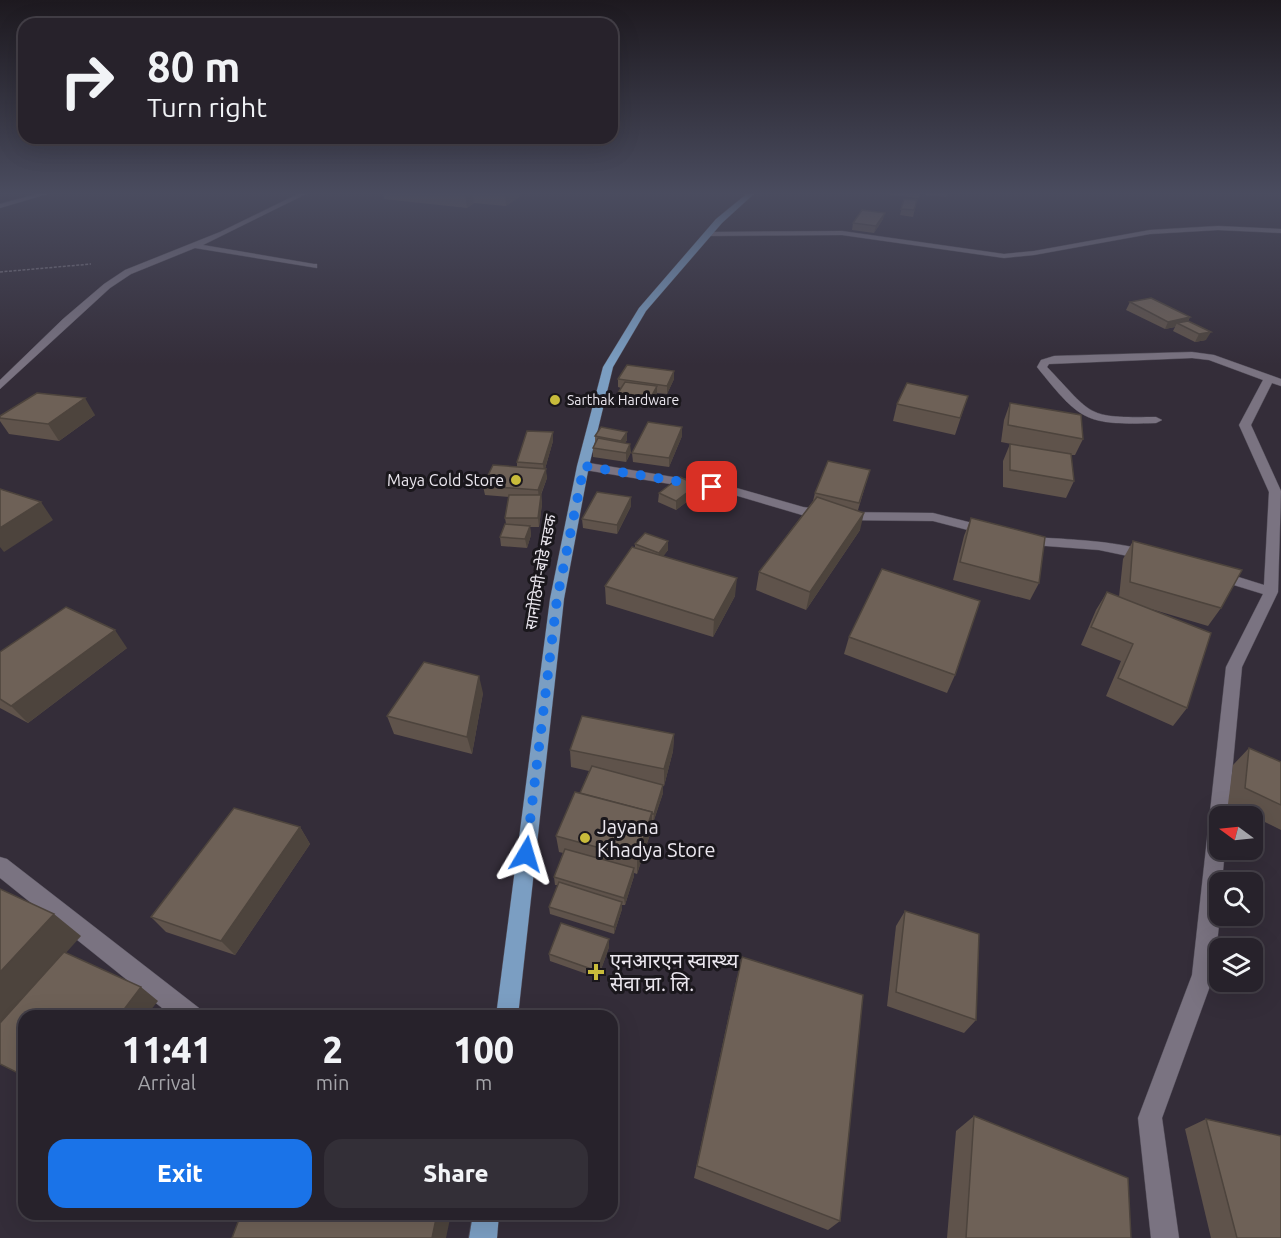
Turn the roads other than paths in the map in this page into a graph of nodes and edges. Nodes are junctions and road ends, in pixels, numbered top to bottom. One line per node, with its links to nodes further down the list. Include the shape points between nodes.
1 (186, 250): 8 (street, via 138,268 107,286)
2 (218, 250): 6 (street)
3 (694, 250): 10 (main road, सानोठिमी-बोडे सडक, via 642,310 608,368)
4 (960, 250): 5 (street, via 1004,256)
5 (1056, 250)
6 (314, 266)
7 (1275, 381): 9 (street, via 1211,357 1192,355 1054,358 1042,367 1082,411 1119,420); 13 (street, via 1245,425 1275,492)
8 (0, 386)
9 (1156, 420)
10 (584, 466): 11 (street, via 733,491 811,512 933,517 1032,543 1099,546); 16 (main road, सानोठिमी-बोडे सडक, via 557,599)
11 (1165, 560)
12 (1197, 570): 13 (street)
13 (1271, 592): 19 (street, via 1234,667 1203,975 1150,1118)
14 (0, 866): 15 (street)
15 (183, 1010)
16 (508, 1010)
17 (485, 1220): 18 (main road)
18 (483, 1238)
19 (1165, 1238)

